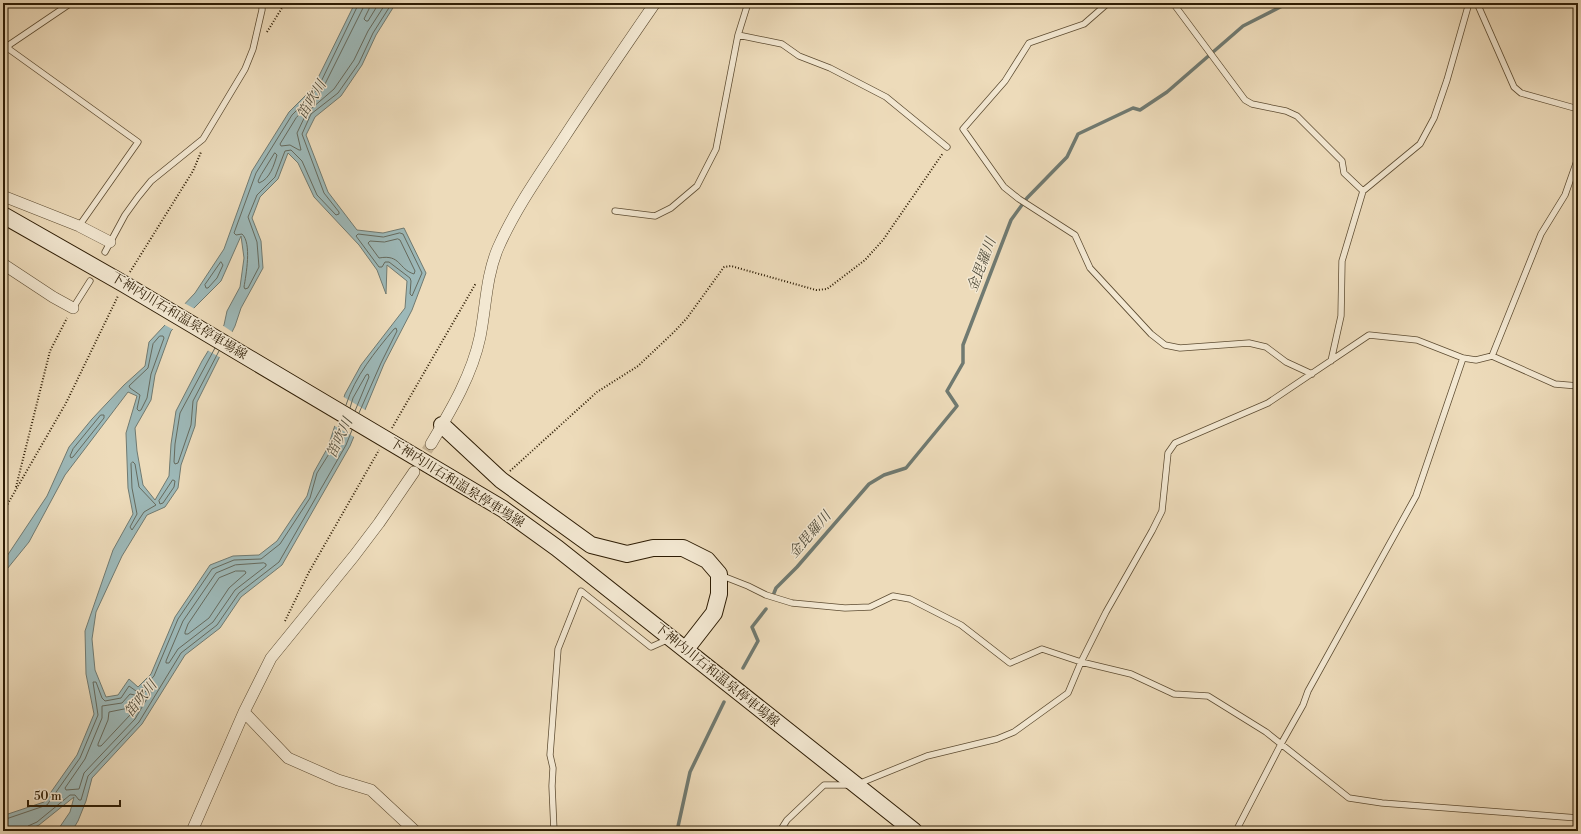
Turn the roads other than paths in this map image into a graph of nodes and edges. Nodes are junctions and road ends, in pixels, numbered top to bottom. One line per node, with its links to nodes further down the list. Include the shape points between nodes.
1 (71, 3): 10 (lane)
2 (262, 3): 19 (lane, via 253,49 245,69 203,139 152,181 134,203)
3 (655, 3): 29 (street, via 537,179 508,227 489,278 480,337 474,357)
4 (748, 3): 9 (lane)
5 (1108, 3): 27 (lane, via 1084,24 1029,43 1005,81 963,129 1004,187 1076,235 1090,268 1151,334 1165,345 1180,348 1249,343 1266,347 1286,362)
6 (1173, 3): 14 (lane, via 1245,100 1297,116 1342,162 1344,174)
7 (1469, 3): 14 (lane, via 1434,118 1420,144)
8 (1477, 3): 11 (lane, via 1514,87 1521,93)
9 (738, 35): 12 (lane, via 782,44 799,56 830,68 886,96); 16 (lane, via 716,149 697,186 671,208 655,216)
10 (4, 49): 18 (lane, via 138,142)
11 (1578, 108)
12 (947, 147)
13 (1578, 158): 24 (lane, via 1565,195 1541,234)
14 (1363, 191): 26 (lane, via 1342,261 1341,316)
15 (3, 196): 18 (street)
16 (615, 211)
17 (3, 215): 33 (main road, 下神内川石和温泉停車場線, via 385,437 503,509)
18 (79, 226): 19 (street)
19 (110, 242): 20 (lane)
20 (105, 252)
21 (3, 264): 23 (street)
22 (90, 281): 23 (lane)
23 (73, 308)
24 (1492, 356): 25 (lane, via 1476,360); 28 (lane, via 1555,384)
25 (1463, 358): 26 (lane, via 1417,340 1369,335); 37 (lane, via 1416,496 1308,691 1304,705)
26 (1331, 361): 27 (lane)
27 (1312, 374): 35 (lane, via 1268,403 1175,443 1168,453 1162,511)
28 (1578, 386)
29 (442, 425): 30 (street); 32 (main road, via 501,480 591,545 627,554 653,548 683,548 707,560)
30 (431, 444)
31 (414, 472): 36 (street, via 362,545 271,658)
32 (719, 574): 34 (main road, via 719,594 714,613); 35 (lane, via 766,595 792,603 852,608 870,607 893,596 910,599 961,625 1010,663 1042,649)
33 (671, 638): 34 (main road, 下神内川石和温泉停車場線); 42 (lane, via 651,647 581,591 558,649 550,755 553,768)
34 (686, 649): 38 (main road, 下神内川石和温泉停車場線)
35 (1081, 662): 37 (lane, via 1131,674 1174,694 1208,696); 38 (lane, via 1068,694 1014,732 997,740 926,756)
36 (244, 712): 40 (street); 41 (street, via 288,758 338,780 371,790)
37 (1282, 744): 39 (lane, via 1349,798); 45 (lane)
38 (855, 785): 43 (lane, via 824,785 787,820); 44 (main road, 下神内川石和温泉停車場線)
39 (1578, 818)
40 (192, 831)
41 (415, 831)
42 (554, 831)
43 (780, 831)
44 (914, 831)
45 (1236, 831)

